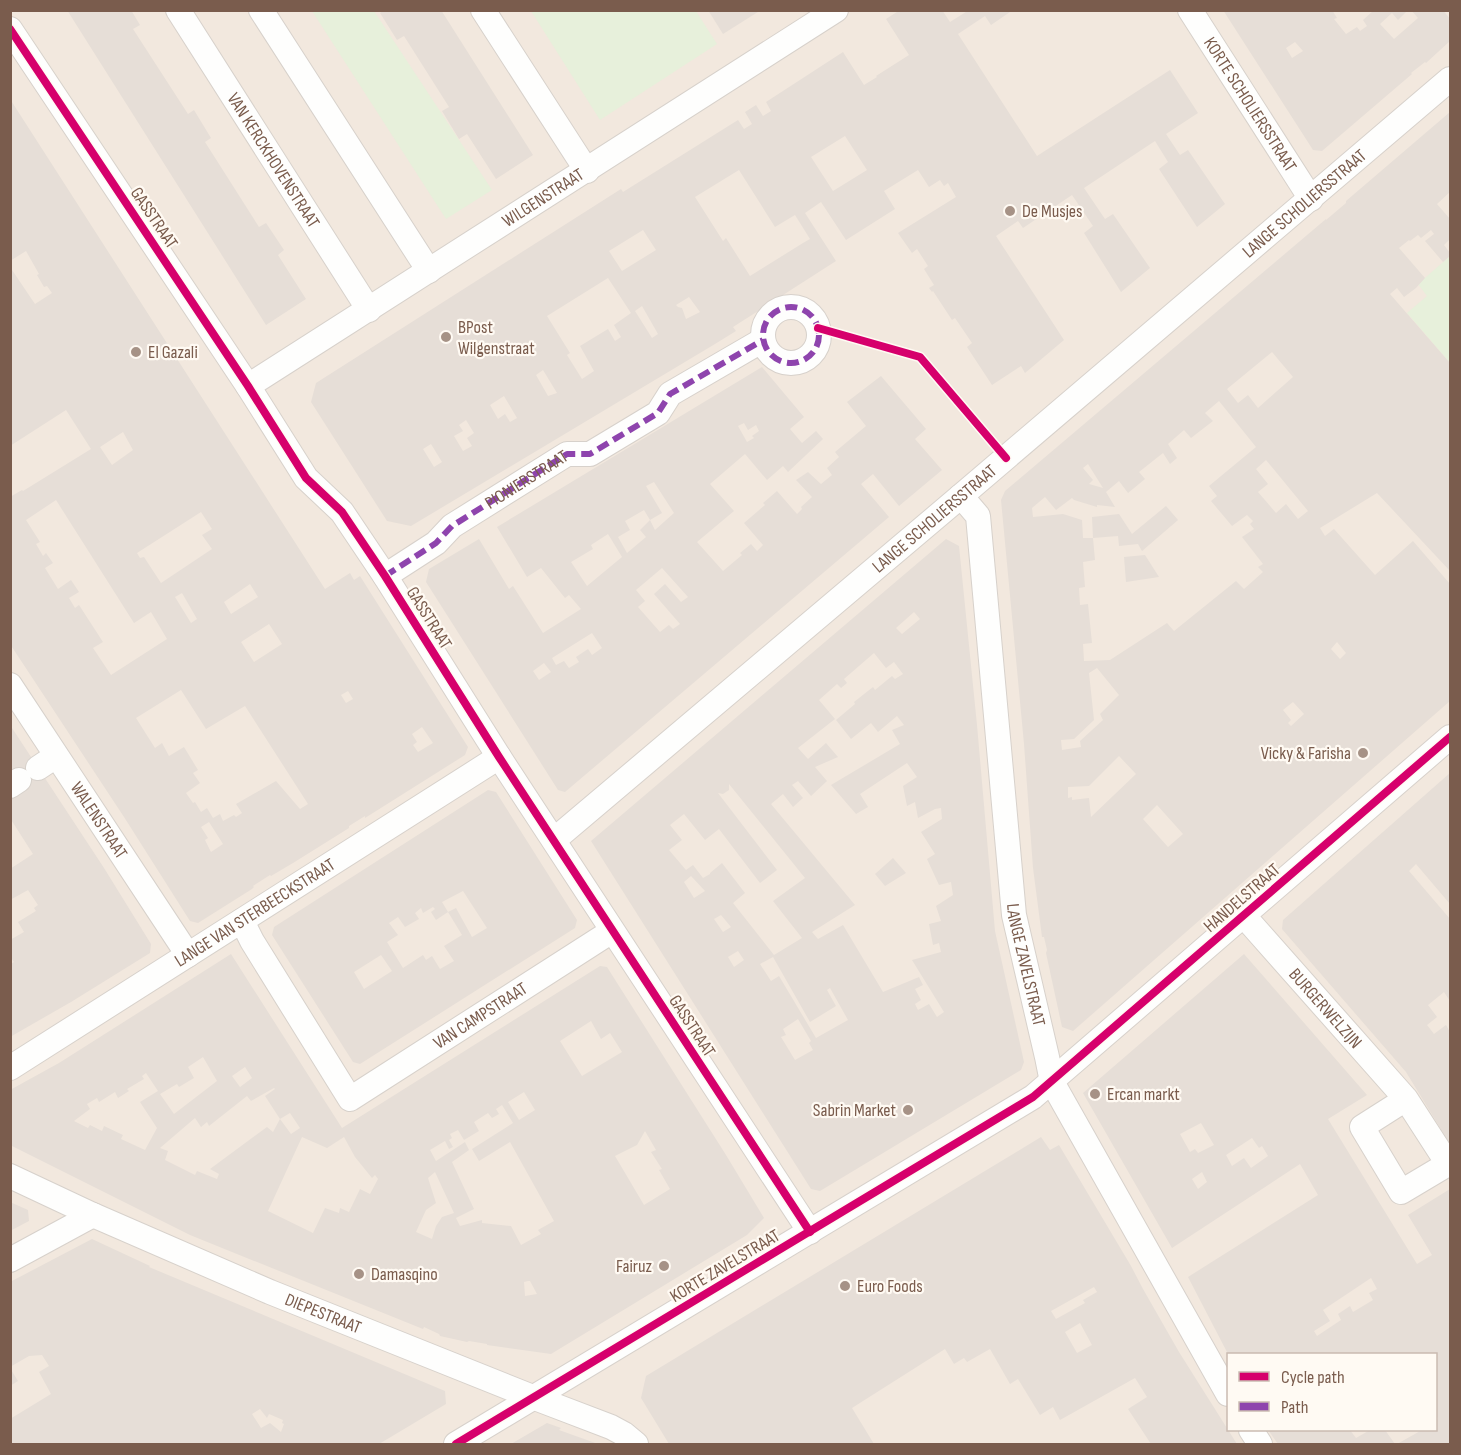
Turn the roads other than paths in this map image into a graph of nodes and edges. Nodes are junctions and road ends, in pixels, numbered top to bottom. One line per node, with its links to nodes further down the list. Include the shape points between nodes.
1 (178, 10): 12 (street, VAN KERCKHOVENSTRAAT)
2 (261, 10): 11 (street)
3 (483, 10): 9 (street)
4 (836, 10): 6 (street, WILGENSTRAAT)
5 (1190, 10): 10 (street, KORTE SCHOLIERSSTRAAT)
6 (807, 18): 9 (street, WILGENSTRAAT)
7 (10, 29): 14 (street, GASSTRAAT)
8 (1450, 78): 10 (street, LANGE SCHOLIERSSTRAAT)
9 (586, 171): 11 (street, WILGENSTRAAT)
10 (1311, 199): 15 (street, LANGE SCHOLIERSSTRAAT)
11 (429, 271): 12 (street, WILGENSTRAAT)
12 (369, 309): 14 (street, WILGENSTRAAT)
13 (763, 340): 16 (street, PIONIERSTRAAT, via 670,394 658,413 590,454 567,454 452,526 436,543)
14 (249, 386): 16 (street, GASSTRAAT, via 306,478 342,512)
15 (961, 496): 21 (street, LANGE SCHOLIERSSTRAAT); 27 (street, LANGE ZAVELSTRAAT, via 978,516 1014,915)
16 (385, 576): 19 (street, GASSTRAAT)
17 (10, 685): 20 (street, WALENSTRAAT)
18 (1450, 736): 22 (street, HANDELSTRAAT)
19 (499, 758): 21 (street, GASSTRAAT); 23 (street, LANGE VAN STERBEECKSTRAAT)
20 (31, 772): 25 (street, WALENSTRAAT)
21 (554, 840): 24 (street, GASSTRAAT)
22 (1244, 916): 27 (street, HANDELSTRAAT); 28 (street, BURGERWELZIJN)
23 (242, 921): 24 (street, VAN CAMPSTRAAT, via 350,1099); 25 (street, LANGE VAN STERBEECKSTRAAT)
24 (612, 931): 31 (street, GASSTRAAT)
25 (188, 955): 26 (street, LANGE VAN STERBEECKSTRAAT)
26 (10, 1068)
27 (1052, 1082): 31 (street, KORTE ZAVELSTRAAT); 33 (street, LANGE ZAVELSTRAAT)
28 (1406, 1099)
29 (10, 1176): 30 (street, DIEPESTRAAT)
30 (93, 1215): 32 (street); 34 (street, DIEPESTRAAT, via 270,1292)
31 (810, 1232): 34 (street, KORTE ZAVELSTRAAT)
32 (10, 1260)
33 (1227, 1392)
34 (535, 1398): 36 (street, KORTE ZAVELSTRAAT); 37 (street, DIEPESTRAAT, via 611,1427)
35 (1252, 1431): 38 (street)
36 (456, 1444)
37 (636, 1444)
38 (1260, 1444)

